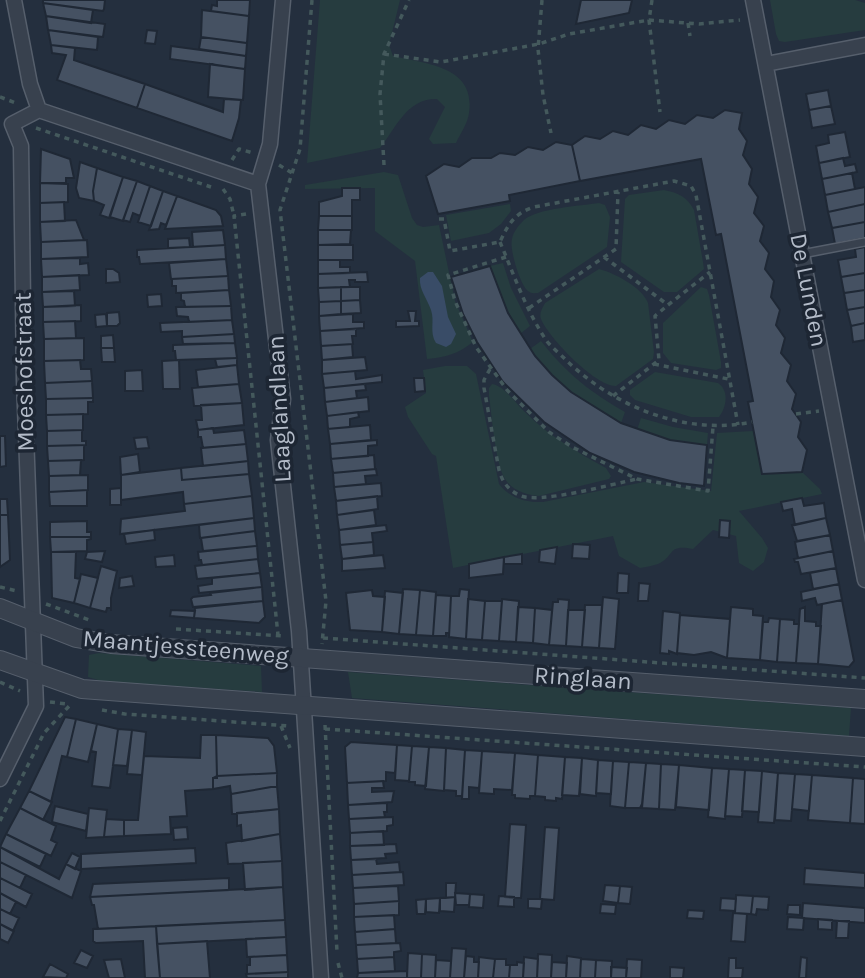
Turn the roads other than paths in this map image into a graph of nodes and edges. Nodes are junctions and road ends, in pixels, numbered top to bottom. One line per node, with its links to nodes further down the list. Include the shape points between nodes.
1 (14, 0): 6 (street)
2 (283, 0): 8 (street, via 271,144)
3 (753, 0): 5 (street, De Lunden)
4 (865, 45): 5 (street)
5 (766, 64): 10 (street, De Lunden)
6 (39, 110): 7 (street); 8 (street)
7 (6, 121): 13 (street, Moeshofstraat, via 21,146)
8 (258, 184): 14 (street, Laaglandlaan, via 282,399 278,440)
9 (865, 242): 10 (lane)
10 (802, 254): 11 (street, De Lunden)
11 (865, 580)
12 (0, 608): 13 (street, Maantjessteenweg)
13 (32, 622): 14 (street, Maantjessteenweg, via 76,638 111,644); 16 (street)
14 (301, 658): 17 (street, Ringlaan); 18 (street, Laaglandlaan)
15 (0, 660): 16 (street, Maantjessteenweg)
16 (35, 674): 18 (street, Maantjessteenweg, via 82,689); 20 (street, via 36,706)
17 (865, 699)
18 (304, 705): 19 (street, Ringlaan); 21 (street, Laaglandlaan)
19 (865, 747)
20 (0, 779)
21 (321, 978)

